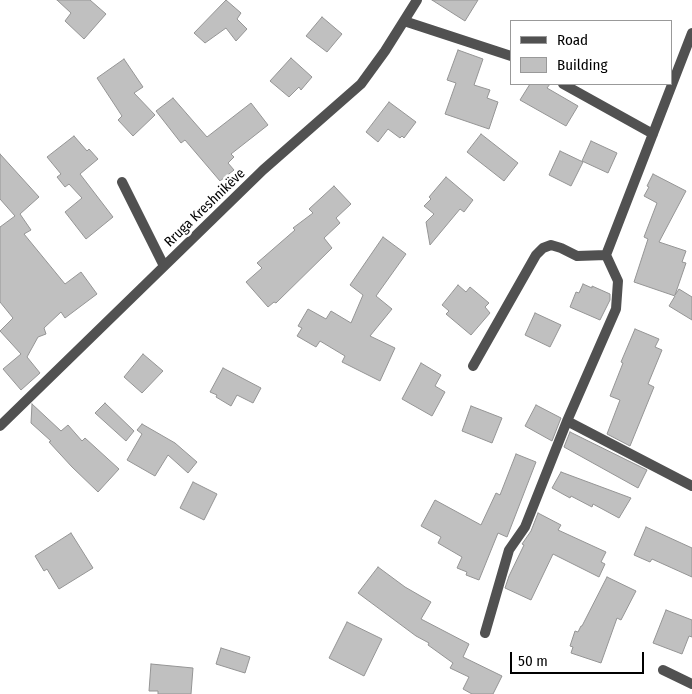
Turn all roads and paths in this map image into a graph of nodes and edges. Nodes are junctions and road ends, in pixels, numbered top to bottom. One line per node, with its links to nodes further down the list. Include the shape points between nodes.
1 (416, 0): 2 (street, Rruga Kreshnikëve)
2 (404, 21): 4 (street); 11 (street, Rruga Kreshnikëve, via 361,84 264,170)
3 (692, 32): 5 (street)
4 (510, 56)
5 (672, 84)
6 (564, 85): 8 (street)
7 (672, 85): 8 (street)
8 (653, 134): 10 (street)
9 (122, 182): 11 (street)
10 (606, 255): 12 (street, via 577,256 552,245 543,248 536,255); 13 (street, via 618,281 616,309)
11 (164, 266): 14 (street, Rruga Kreshnikëve)
12 (474, 366)
13 (567, 422): 15 (street); 16 (street, via 525,527 509,550)
14 (0, 426)
15 (692, 486)
16 (484, 633)
17 (663, 670): 18 (street)
18 (692, 684)

